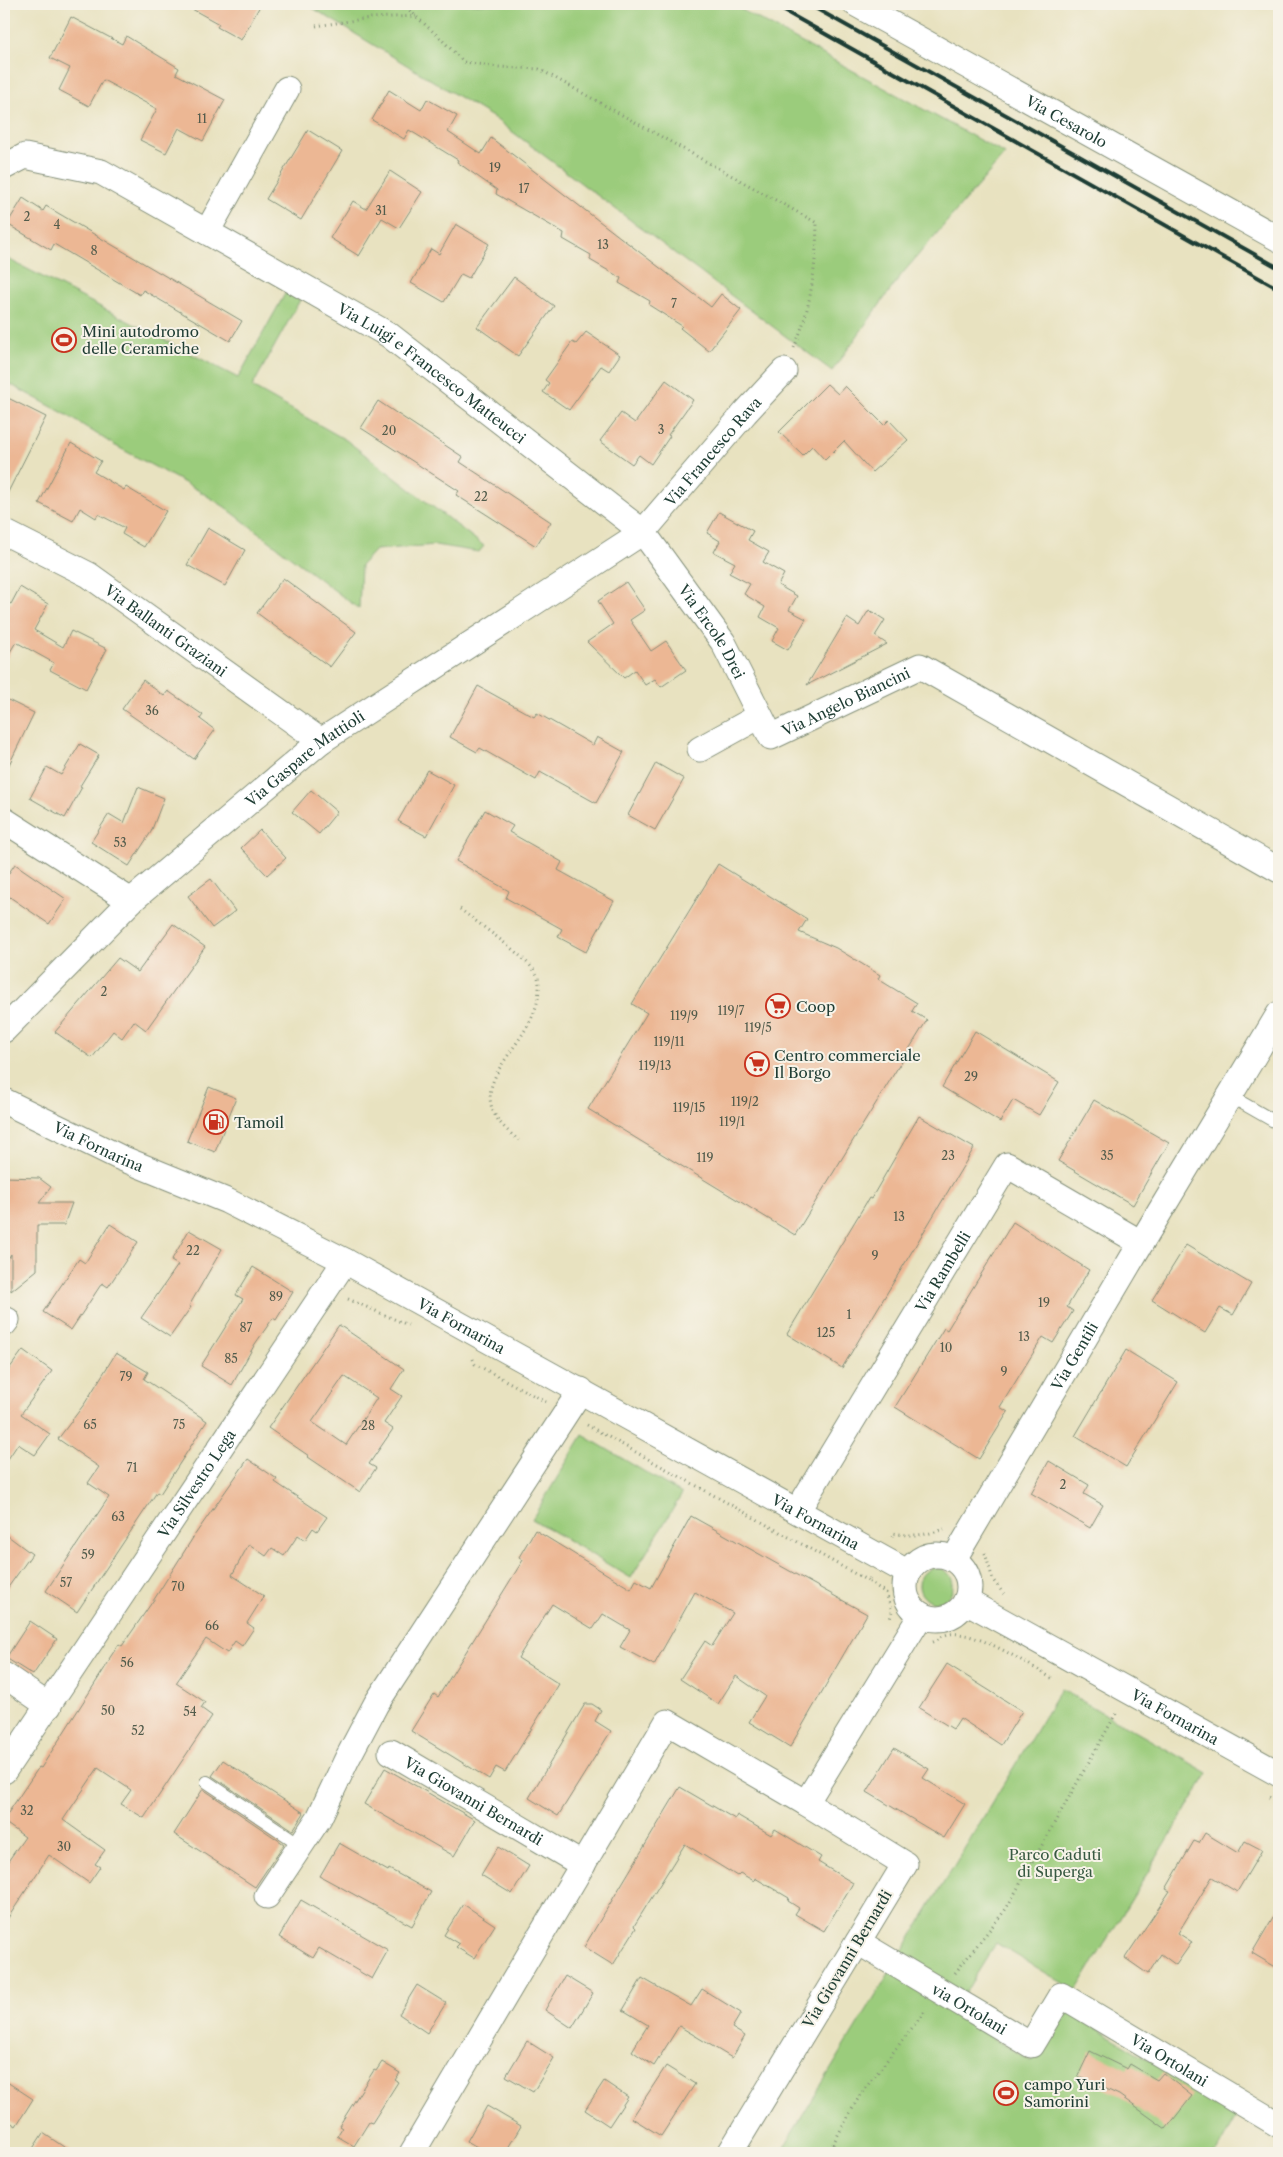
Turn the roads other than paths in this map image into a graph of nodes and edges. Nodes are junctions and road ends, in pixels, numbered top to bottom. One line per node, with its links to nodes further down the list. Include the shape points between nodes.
1 (856, 4): 5 (street, Via Cesarolo)
2 (288, 89): 4 (street)
3 (4, 167): 4 (street, Via Luigi e Francesco Matteucci, via 25,156 101,172)
4 (207, 232): 8 (street, Via Luigi e Francesco Matteucci, via 389,335)
5 (1279, 239)
6 (784, 371): 8 (street, Via Francesco Rava, via 745,412)
7 (4, 532): 10 (street, Via Ballanti Graziani, via 89,575)
8 (644, 532): 9 (street, Via Ercole Drei, via 723,642); 10 (street, Via Gaspare Mattioli)
9 (765, 727): 11 (street, Via Angelo Biancini); 13 (street, Via Angelo Biancini, via 920,666)
10 (321, 741): 14 (street, Via Gaspare Mattioli)
11 (700, 749)
12 (4, 820): 14 (street)
13 (1279, 870)
14 (131, 901): 16 (street, Via Gaspare Mattioli)
15 (1279, 1014): 17 (street, Via Gentili)
16 (4, 1030)
17 (1230, 1096): 19 (lane); 20 (street, Via Gentili)
18 (4, 1101): 21 (street, Via Fornarina, via 119,1157 227,1201)
19 (1279, 1124)
20 (1141, 1243): 23 (street, Via Rambelli, via 1007,1166); 24 (street, Via Gentili)
21 (345, 1261): 22 (street, Via Fornarina); 29 (street, Via Silvestro Lega)
22 (580, 1390): 23 (street, Via Fornarina); 35 (street, via 376,1704 319,1818)
23 (798, 1510): 25 (street, Via Fornarina)
24 (954, 1559): 25 (street, via 933,1554 923,1557); 26 (street, via 966,1573 969,1592)
25 (908, 1572): 27 (street, via 904,1581 906,1596)
26 (966, 1601): 27 (street, via 960,1610 941,1619); 32 (street, Via Fornarina)
27 (916, 1623): 34 (street)
28 (4, 1675): 29 (street)
29 (49, 1706): 31 (street, Via Silvestro Lega)
30 (391, 1752): 36 (street, Via Giovanni Bernardi)
31 (4, 1771)
32 (1279, 1774)
33 (206, 1782): 35 (lane)
34 (806, 1803): 36 (street, Via Giovanni Bernardi, via 667,1722); 38 (street, Via Giovanni Bernardi, via 904,1864)
35 (301, 1845): 37 (street)
36 (583, 1865): 41 (street, Via Giovanni Bernardi)
37 (267, 1896)
38 (858, 1942): 39 (street, via Ortolani, via 1031,2045); 42 (street, Via Giovanni Bernardi)
39 (1061, 1995): 40 (street, Via Ortolani)
40 (1279, 2125)
41 (412, 2153)
42 (730, 2153)

